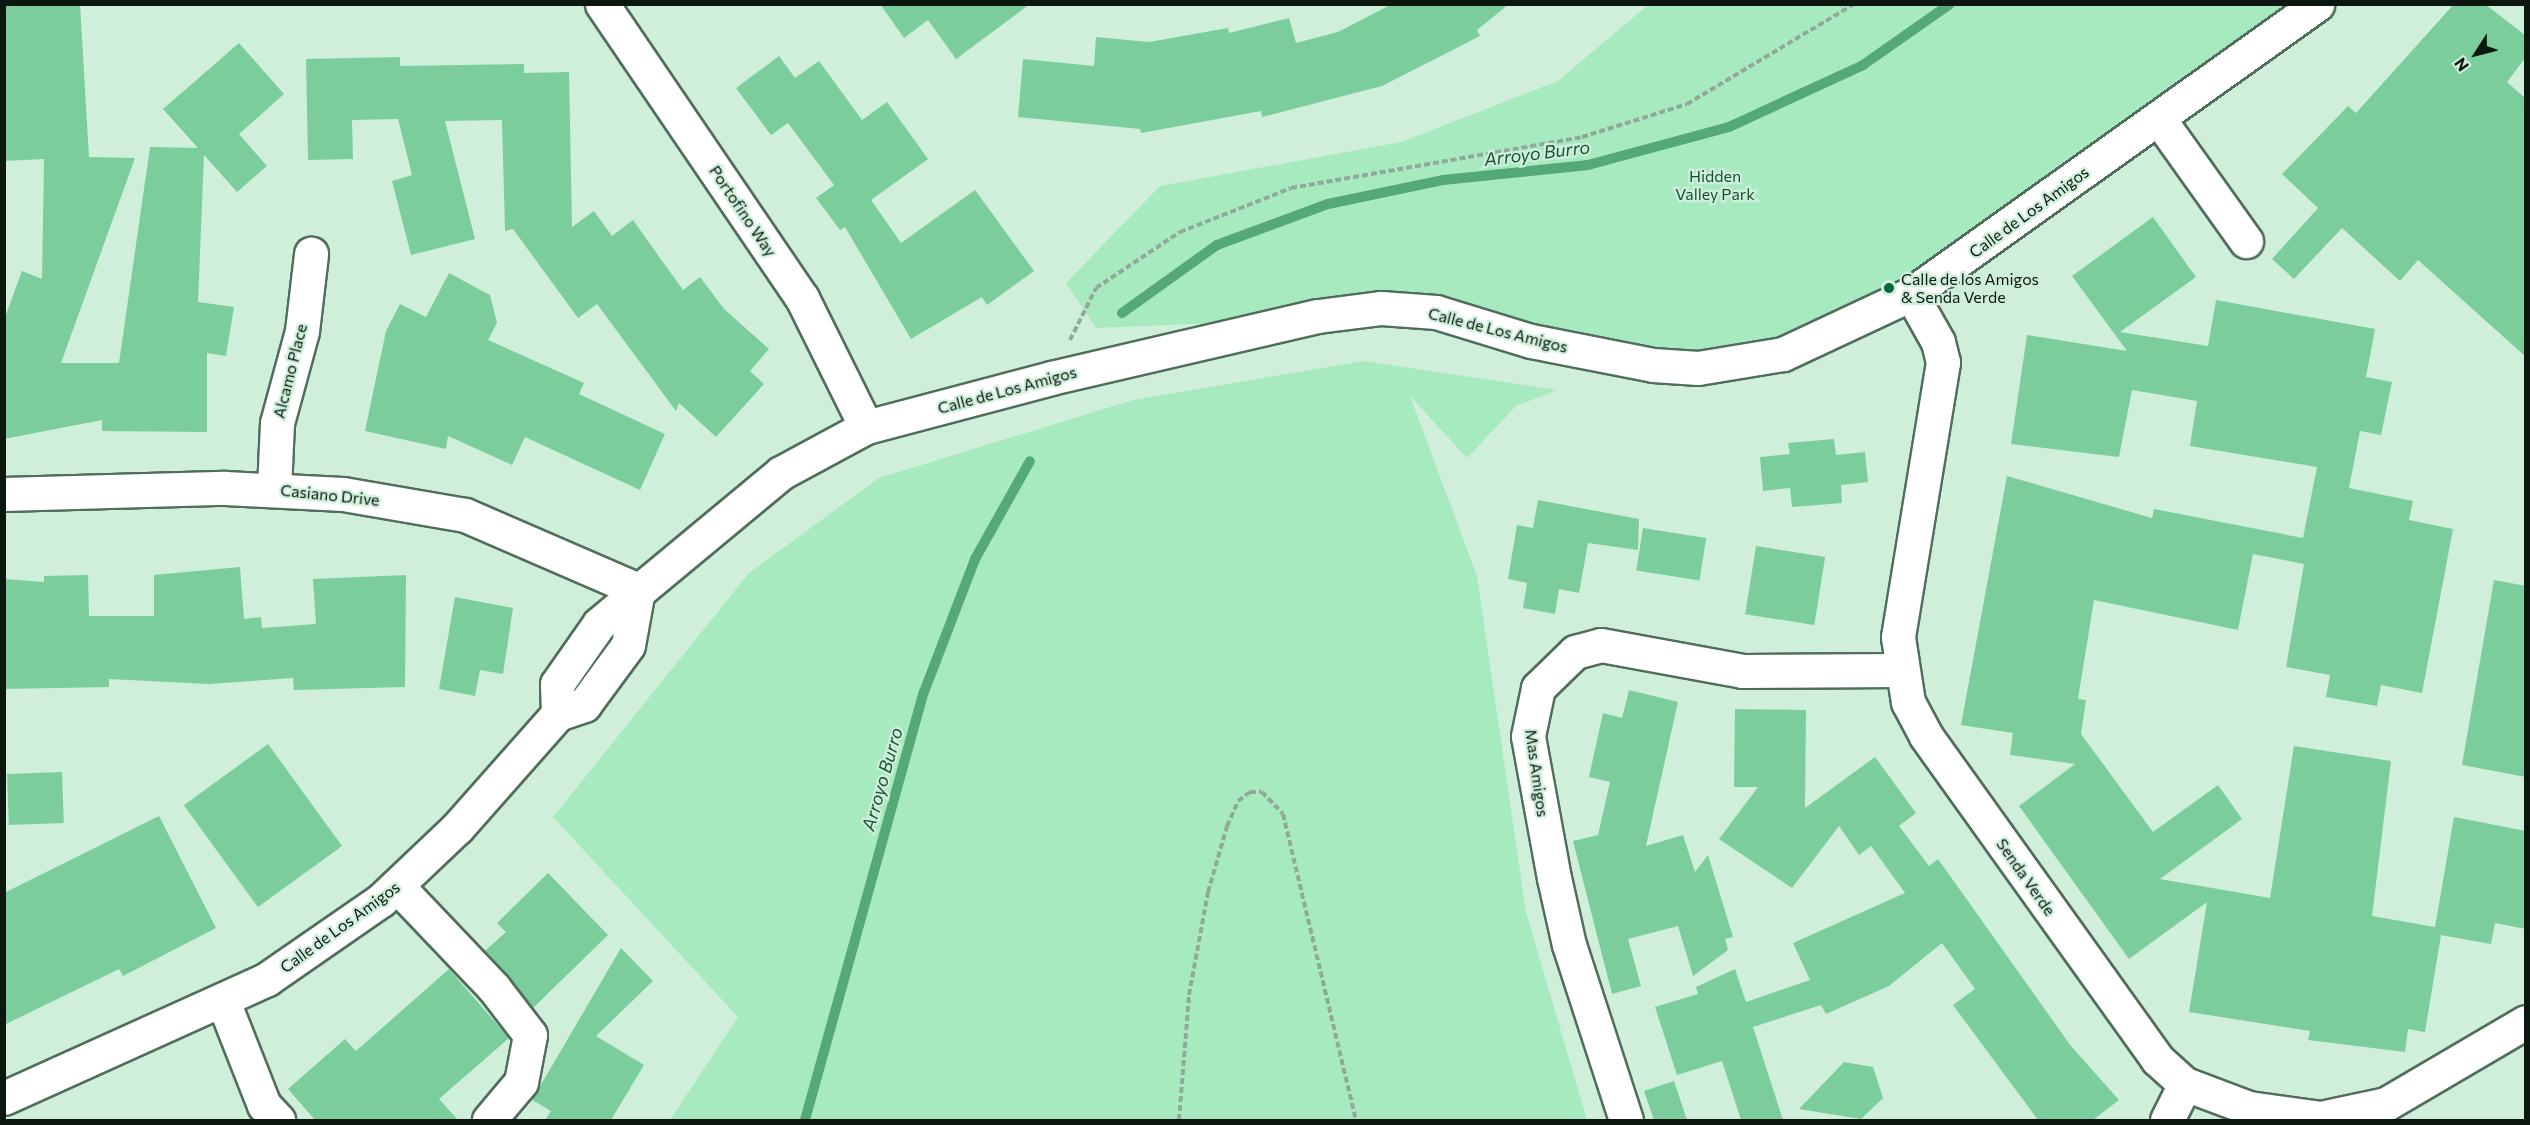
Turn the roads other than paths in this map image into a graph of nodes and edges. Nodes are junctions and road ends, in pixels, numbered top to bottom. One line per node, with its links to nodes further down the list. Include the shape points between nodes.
1 (602, 4): 7 (street, Portofino Way, via 802,298)
2 (2317, 4): 3 (street, Calle de Los Amigos)
3 (2159, 119): 4 (street); 6 (street, Calle de Los Amigos)
4 (2246, 241)
5 (311, 254): 8 (street, Alcamo Place, via 302,331 277,423)
6 (1911, 294): 7 (street, Calle de Los Amigos, via 1838,333 1743,363 1653,365 1531,341 1436,312 1381,308 1318,316 1051,378); 11 (street, Senda Verde, via 1938,342 1942,379 1898,637)
7 (866, 427): 10 (street, Calle de Los Amigos, via 781,473)
8 (274, 489): 9 (street, Casiano Drive); 10 (street, Casiano Drive, via 343,494 465,514)
9 (4, 494)
10 (638, 590): 12 (street, Calle de Los Amigos, via 628,645 584,705 558,714 457,828)
11 (1900, 670): 15 (street, Senda Verde, via 1926,736 2130,1025); 19 (street, Mas Amigos, via 1742,671 1600,645 1575,652 1538,688 1528,736 1554,878 1569,945)
12 (397, 886): 13 (street, Calle de Los Amigos, via 308,954); 18 (street, via 530,1035 521,1082)
13 (223, 1001): 16 (street, Calle de Los Amigos); 17 (street, via 264,1105)
14 (2526, 1022): 15 (street, Senda Verde, via 2418,1088 2346,1115 2266,1112)
15 (2186, 1084): 20 (street)
16 (4, 1098)
17 (278, 1120)
18 (489, 1120)
19 (1626, 1120)
20 (2167, 1120)

